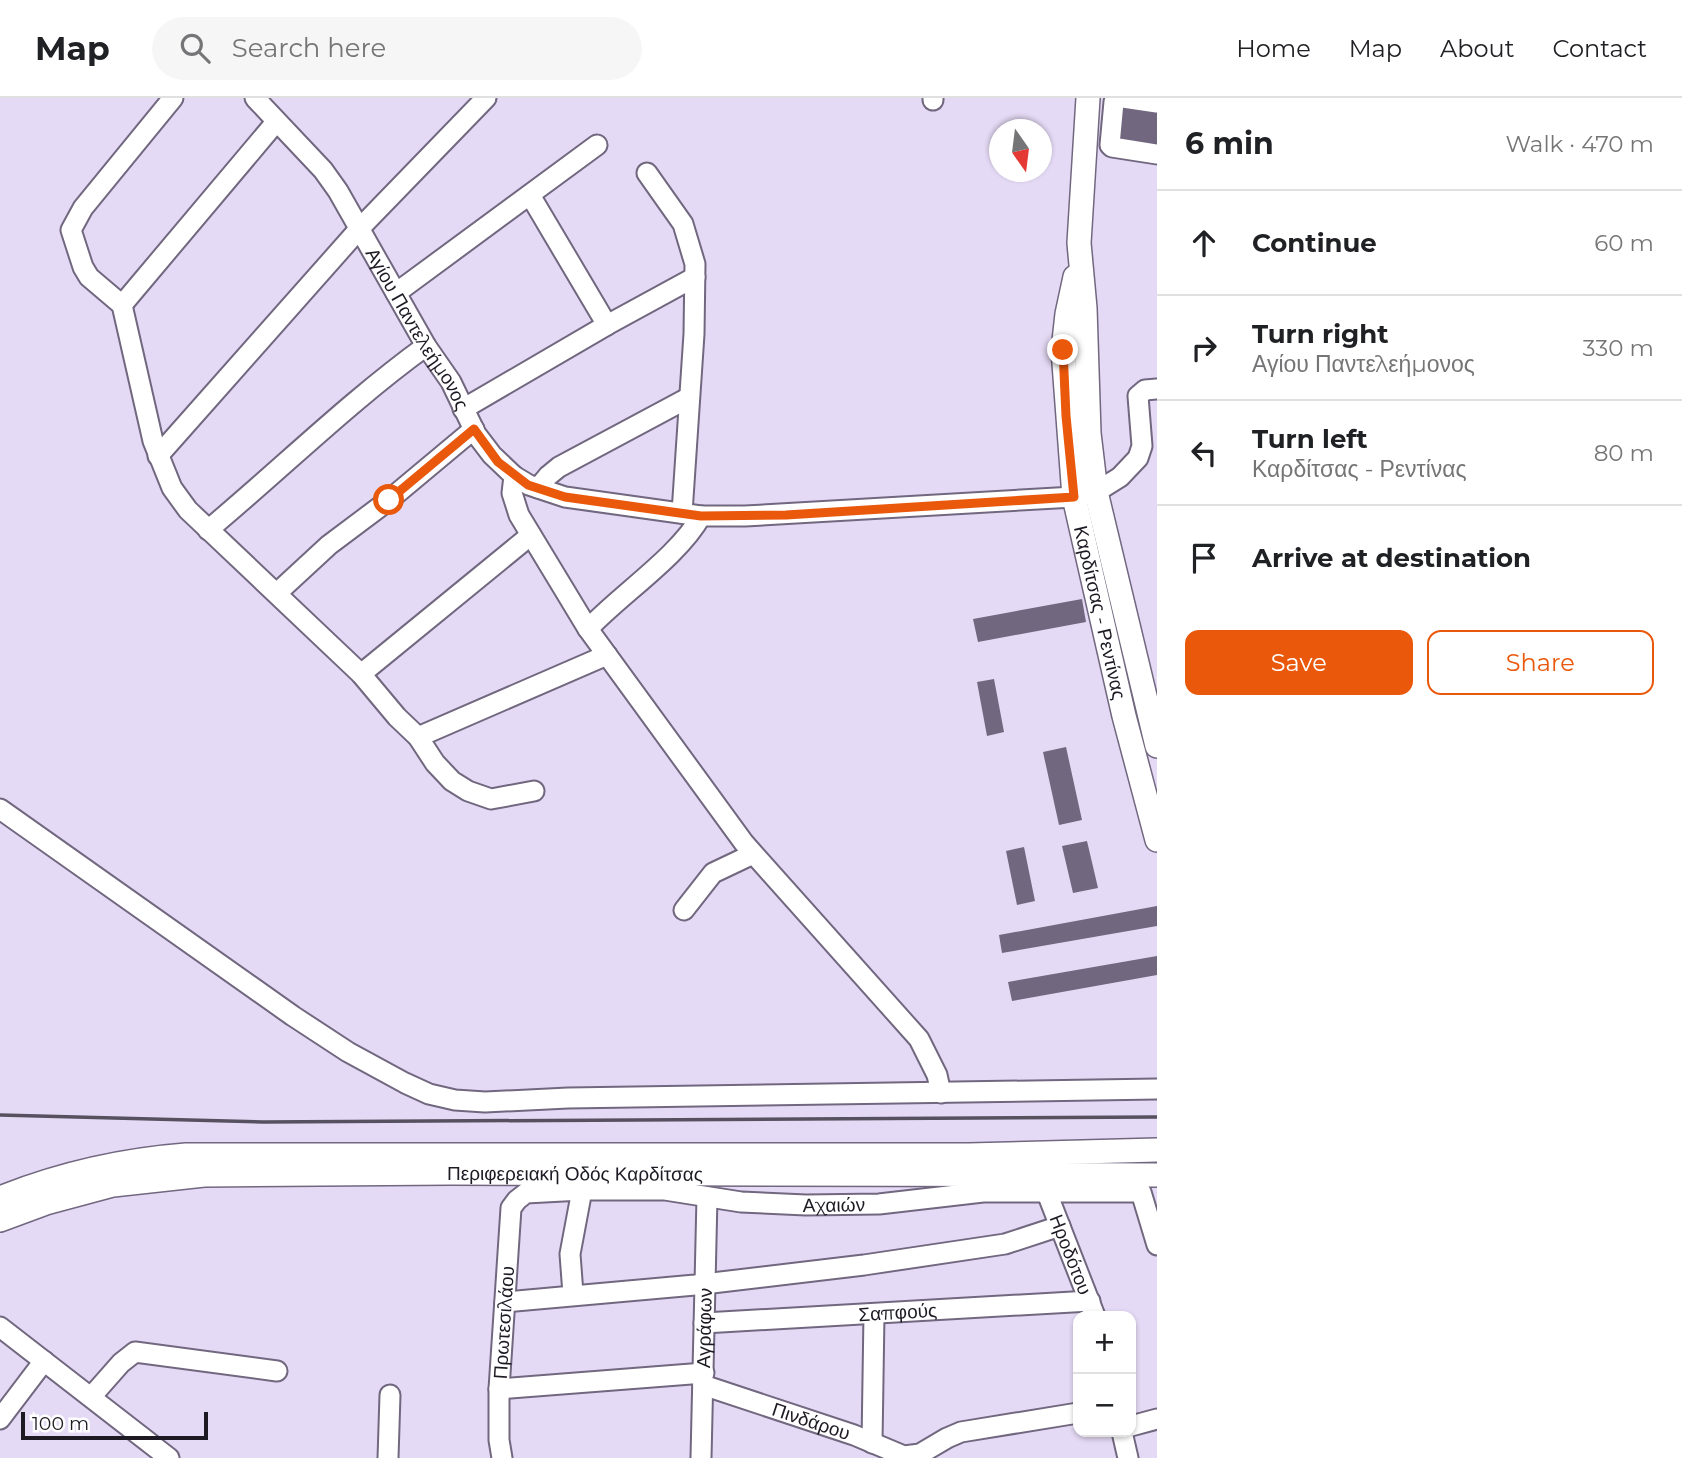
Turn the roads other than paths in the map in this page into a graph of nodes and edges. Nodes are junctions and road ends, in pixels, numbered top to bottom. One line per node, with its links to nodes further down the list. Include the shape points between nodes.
1 (173, 98): 18 (street, via 72,225 83,267)
2 (256, 98): 8 (street, Αγίου Παντελεήμονος)
3 (486, 98): 15 (street)
4 (1088, 98): 11 (main road, Καρδίτσας - Ρεντίνας)
5 (1118, 98): 10 (street, via 1110,145)
6 (1123, 98): 7 (street)
7 (1157, 103)
8 (276, 122): 15 (street, Αγίου Παντελεήμονος, via 323,170); 18 (street)
9 (597, 145): 14 (street)
10 (1157, 154)
11 (1083, 155): 12 (street); 28 (main road, Καρδίτσας - Ρεντίνας, via 1079,256 1063,350 1067,423)
12 (1157, 164)
13 (647, 173): 16 (street, via 683,224)
14 (530, 195): 17 (street); 19 (street)
15 (360, 228): 17 (street, Αγίου Παντελεήμονος); 25 (street)
16 (695, 277): 19 (street); 22 (street)
17 (396, 293): 20 (street, Αγίου Παντελεήμονος)
18 (122, 305): 25 (street)
19 (607, 325): 23 (street)
20 (426, 346): 23 (street, Αγίου Παντελεήμονος); 30 (street, via 367,391)
21 (1157, 389): 28 (street, via 1139,396 1142,446 1138,458 1120,477)
22 (688, 398): 27 (street, via 559,467); 29 (street)
23 (463, 409): 24 (street, Αγίου Παντελεήμονος)
24 (474, 429): 26 (street, Αγίου Παντελεήμονος); 32 (street)
25 (158, 456): 30 (street, via 178,498)
26 (514, 476): 27 (street, Αγίου Παντελεήμονος); 31 (street, via 513,500)
27 (538, 488): 29 (street, Αγίου Παντελεήμονος, via 565,497)
28 (1085, 494): 29 (street, Αγίου Παντελεήμονος, via 793,515); 37 (main road, Καρδίτσας - Ρεντίνας); 40 (main road, Καρδίτσας - Ρεντίνας, via 1121,702)
29 (692, 514): 33 (street, via 695,527 680,544)
30 (208, 530): 32 (street)
31 (531, 536): 33 (street); 35 (street)
32 (277, 593): 35 (street)
33 (588, 629): 34 (street)
34 (607, 655): 36 (street); 41 (street)
35 (361, 674): 36 (street)
36 (418, 737): 38 (street, via 443,773 468,790 491,799)
37 (1157, 746)
38 (534, 791)
39 (0, 809): 44 (street, via 293,1016 429,1094 485,1102)
40 (1157, 840)
41 (753, 854): 42 (street, via 713,873); 44 (street, via 919,1039)
42 (684, 910)
43 (1157, 1089): 44 (street)
44 (941, 1093)
45 (1157, 1150): 50 (main road, Περιφερειακή Οδός Καρδίτσας, via 969,1155 186,1155 107,1165)
46 (1149, 1184): 48 (street, Αχαιών); 52 (main road, Περιφερειακή Οδός Καρδίτσας, via 451,1173 204,1175 113,1185); 54 (street)
47 (582, 1190): 49 (street, Αχαιών); 51 (street, Αχαιών, via 665,1190); 56 (street, via 570,1254)
48 (1047, 1193): 51 (street, Αχαιών, via 984,1192 833,1205); 53 (street, Ηροδότου)
49 (526, 1194): 57 (street, Πρωτεσιλάου, via 511,1208)
50 (0, 1198)
51 (707, 1198): 55 (street, Αγράφων)
52 (0, 1220)
53 (1060, 1226): 55 (street, via 979,1249); 58 (street, Ηροδότου)
54 (1157, 1245)
55 (705, 1284): 56 (street); 60 (street, Αγράφων)
56 (573, 1294): 57 (street)
57 (505, 1302): 65 (street, Πρωτεσιλάου)
58 (1092, 1309): 59 (street, Σαπφούς)
59 (874, 1314): 60 (street, Σαπφούς); 73 (street)
60 (705, 1324): 64 (street, Αγράφων)
61 (0, 1327): 62 (street)
62 (44, 1361): 67 (street); 69 (street)
63 (277, 1371): 67 (street, via 135,1352)
64 (704, 1379): 65 (street); 73 (street, Πινδάρου); 77 (street, Αγράφων)
65 (499, 1389): 76 (street, Πρωτεσιλάου)
66 (390, 1395): 75 (street)
67 (91, 1397): 74 (street)
68 (1073, 1414): 73 (street, Πινδάρου, via 961,1432 913,1455)
69 (0, 1419)
70 (1157, 1419): 71 (street)
71 (1136, 1425)
72 (1123, 1437): 78 (street)
73 (872, 1443)
74 (169, 1458)
75 (388, 1458)
76 (502, 1458)
77 (698, 1458)
78 (1128, 1458)

